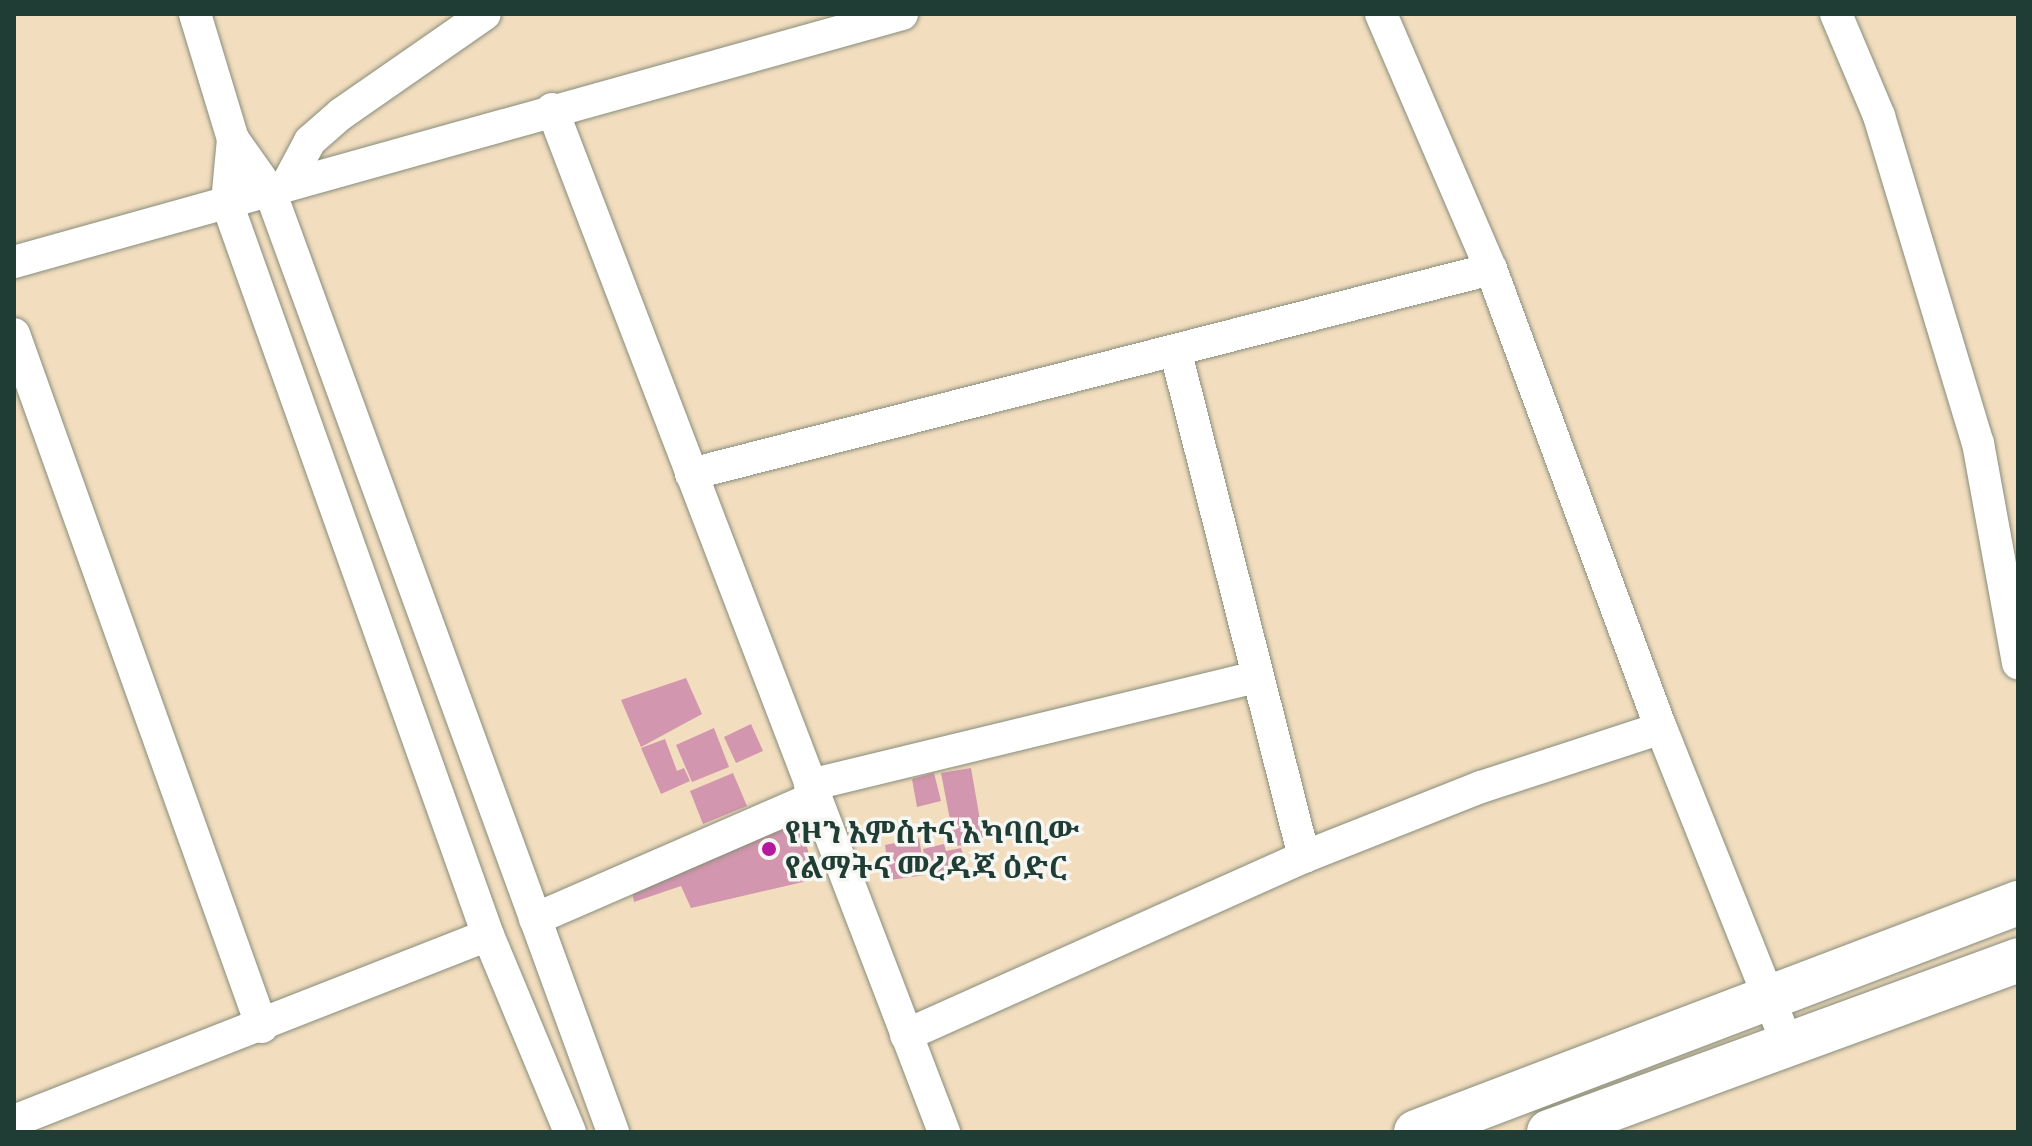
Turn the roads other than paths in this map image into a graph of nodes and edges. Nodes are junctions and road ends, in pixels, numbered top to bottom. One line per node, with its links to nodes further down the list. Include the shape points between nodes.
1 (195, 14): 7 (street)
2 (485, 14): 8 (street, via 341,114 310,141)
3 (902, 14): 6 (street)
4 (1381, 14): 11 (street)
5 (1836, 14): 15 (street, via 1879,116 1978,443)
6 (552, 109): 8 (street); 14 (street)
7 (233, 139): 8 (street); 9 (street)
8 (278, 189): 9 (street); 21 (street)
9 (227, 203): 10 (street); 22 (street)
10 (14, 262)
11 (1491, 269): 13 (street); 17 (street)
12 (14, 334): 25 (street)
13 (1176, 353): 14 (street); 16 (street)
14 (691, 474): 18 (street)
15 (2018, 663)
16 (1257, 677): 18 (street); 19 (street)
17 (1661, 728): 19 (street, via 1481,787); 24 (street)
18 (813, 791): 21 (street); 26 (street)
19 (1304, 857): 26 (street)
20 (2018, 903): 24 (highway)
21 (535, 919): 30 (street)
22 (488, 935): 25 (street); 29 (street)
23 (2018, 960): 27 (highway)
24 (1767, 995): 27 (street); 32 (highway)
25 (262, 1027): 28 (street)
26 (906, 1035): 31 (street)
27 (1787, 1043): 33 (highway)
28 (14, 1121)
29 (570, 1132)
30 (613, 1132)
31 (944, 1132)
32 (1416, 1132)
33 (1549, 1132)

